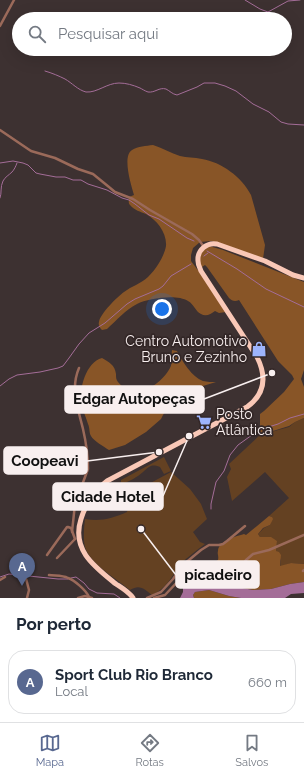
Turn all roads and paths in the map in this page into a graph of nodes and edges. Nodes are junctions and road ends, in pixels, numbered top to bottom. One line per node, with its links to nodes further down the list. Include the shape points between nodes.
1 (14, 0): 2 (street)
2 (0, 26)
3 (0, 130): 4 (street, via 31,151 93,174 115,192 133,199 192,234)
4 (204, 247): 5 (highway, via 212,243 217,244); 10 (highway, via 198,256 198,265 262,368 258,397 247,407 99,487 84,509)
5 (304, 278)
6 (79, 368): 8 (street, via 75,379 75,396 88,469 75,504)
7 (245, 526): 22 (street, via 223,544 209,545 201,550 183,564 161,592)
8 (72, 532): 10 (street); 11 (street, via 70,527 67,527)
9 (304, 535): 23 (street, via 253,554 240,568 222,573 202,570 185,575 165,595)
10 (77, 538): 12 (street); 21 (highway, via 88,559)
11 (48, 554)
12 (57, 558)
13 (25, 574): 18 (street, via 29,590)
14 (48, 575): 17 (street, via 68,577)
15 (5, 577): 16 (street)
16 (0, 580)
17 (90, 597): 19 (street); 20 (street)
18 (27, 598)
19 (78, 598)
20 (85, 598)
21 (132, 598)
22 (147, 598)
23 (154, 598)

